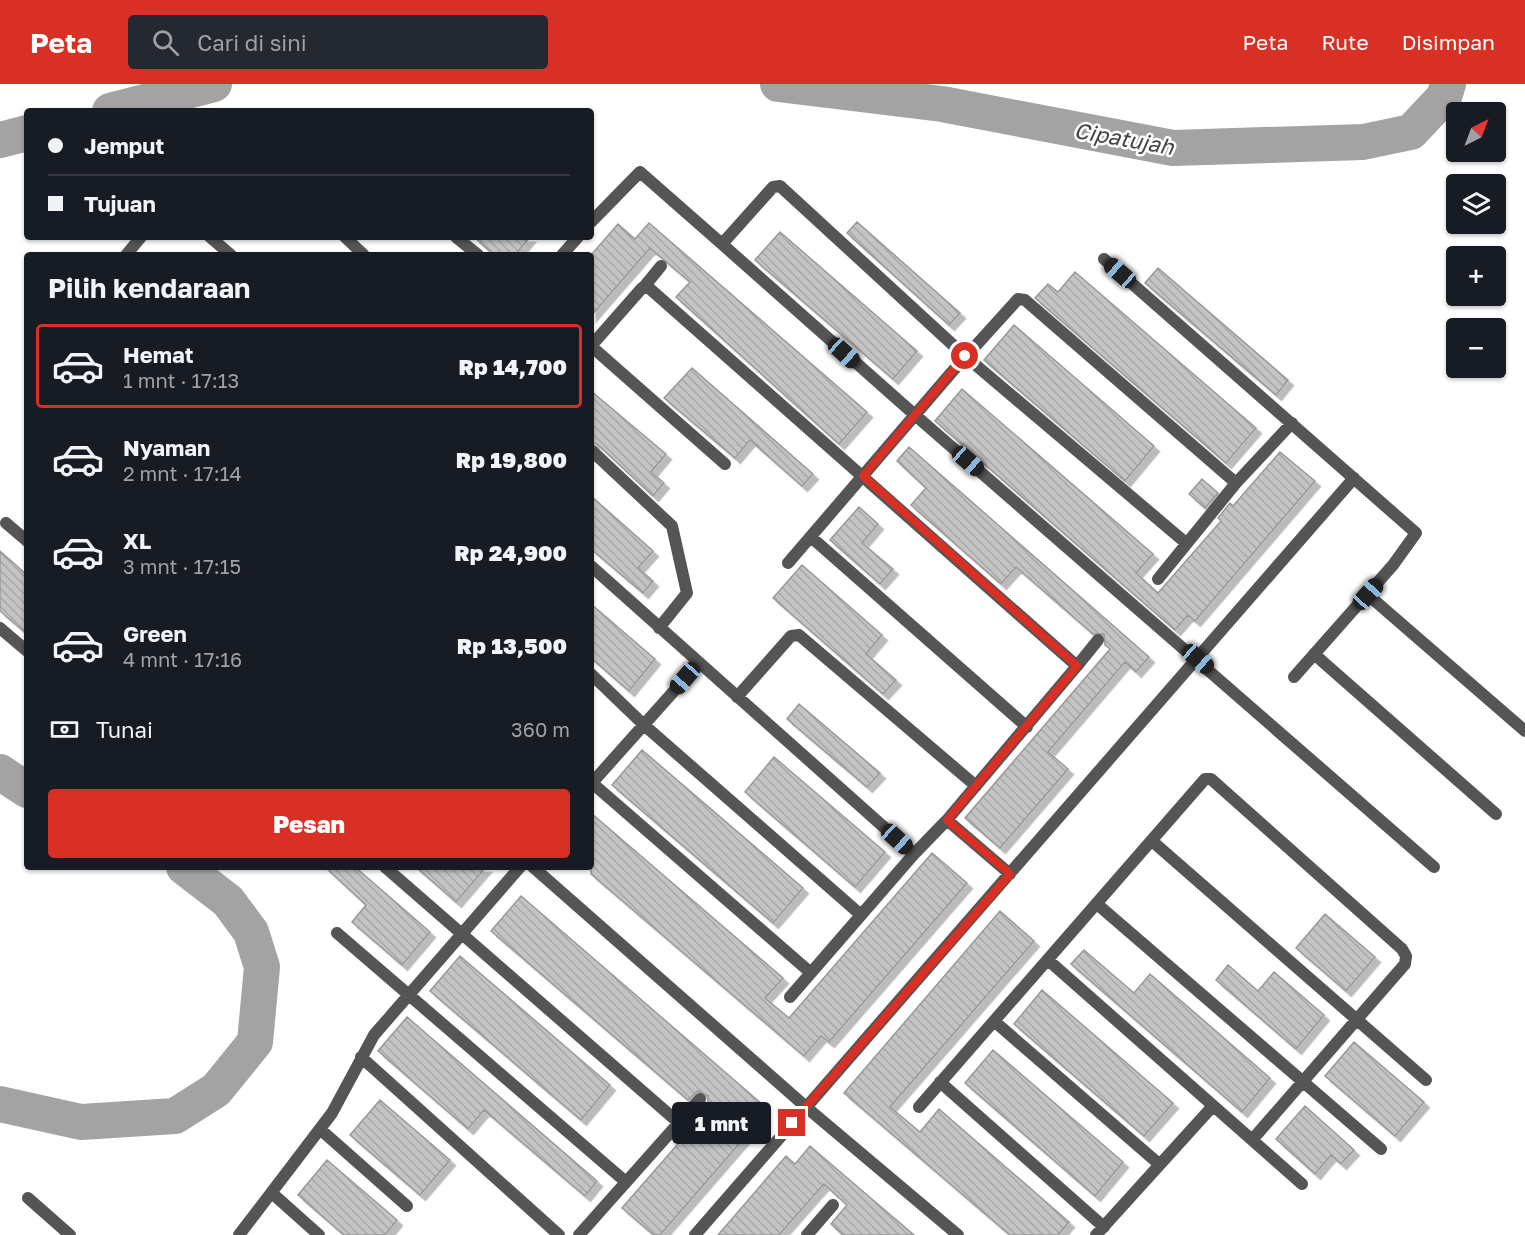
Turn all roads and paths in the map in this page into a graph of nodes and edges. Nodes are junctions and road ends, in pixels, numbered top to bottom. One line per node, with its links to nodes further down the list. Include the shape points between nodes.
1 (594, 219): 7 (street, via 640,172)
2 (138, 240): 8 (street)
3 (214, 240): 9 (street)
4 (348, 240): 10 (street)
5 (460, 240): 11 (street)
6 (575, 240): 12 (street)
7 (722, 244): 18 (street, via 773,187 780,186); 19 (street)
8 (128, 252)
9 (228, 252)
10 (361, 252)
11 (474, 252)
12 (565, 252)
13 (1104, 259): 20 (street)
14 (661, 266): 15 (street)
15 (644, 288): 16 (street); 23 (street, via 649,288)
16 (594, 343)
17 (594, 349): 22 (street)
18 (965, 356): 19 (street); 25 (street, via 1015,301 1025,300); 29 (street)
19 (915, 415): 23 (street); 39 (street)
20 (1292, 423): 24 (street); 25 (street)
21 (594, 453): 35 (street, via 674,530 687,593)
22 (725, 464)
23 (863, 476): 27 (street); 41 (street)
24 (1354, 478): 33 (street, via 1416,533); 39 (street)
25 (1236, 483): 29 (street)
26 (6, 523): 28 (street)
27 (811, 537): 30 (street); 46 (street)
28 (24, 538)
29 (1186, 543): 32 (street)
30 (788, 563)
31 (594, 569): 35 (street)
32 (1158, 579)
33 (1368, 594): 38 (street); 47 (street)
34 (0, 628): 37 (street)
35 (659, 628): 40 (street)
36 (1098, 640): 41 (street)
37 (24, 648)
38 (1314, 654): 42 (street); 51 (street)
39 (1198, 659): 55 (street); 59 (street)
40 (699, 663): 44 (street); 45 (street)
41 (1077, 666): 46 (street)
42 (1294, 676)
43 (594, 677): 45 (street)
44 (737, 698): 50 (street, via 791,636 799,635); 54 (street)
45 (644, 725): 48 (street); 61 (street)
46 (1027, 727): 50 (street)
47 (1525, 731)
48 (594, 780)
49 (594, 786): 65 (street)
50 (976, 786): 52 (street)
51 (1496, 814)
52 (947, 820): 54 (street); 59 (street)
53 (1152, 841): 60 (street); 68 (street); 68 (street, via 1206,779 1218,784 1405,952 1405,964)
54 (914, 854): 61 (street)
55 (1434, 867)
56 (389, 870): 62 (street)
57 (517, 870): 62 (street)
58 (536, 870): 75 (street)
59 (1010, 874): 75 (street)
60 (1097, 904): 64 (street); 71 (street)
61 (861, 915): 65 (street)
62 (462, 932): 66 (street); 78 (street)
63 (337, 933): 66 (street)
64 (1048, 960): 69 (street); 77 (street)
65 (811, 973): 67 (street)
66 (407, 995): 70 (street); 83 (street)
67 (790, 997)
68 (1359, 1020): 71 (street); 72 (street)
69 (994, 1021): 73 (street); 82 (street)
70 (361, 1057): 79 (street); 94 (street)
71 (1304, 1080): 80 (street); 81 (street)
72 (1426, 1080)
73 (940, 1082): 76 (street); 89 (street)
74 (700, 1099): 78 (street)
75 (806, 1107): 96 (street); 97 (street)
76 (919, 1107)
77 (1212, 1107): 80 (street); 82 (street)
78 (679, 1123): 83 (street)
79 (321, 1130): 85 (street); 88 (street)
80 (1252, 1140): 84 (street)
81 (1381, 1149)
82 (1159, 1164): 89 (street)
83 (626, 1182): 95 (street)
84 (1302, 1184)
85 (273, 1194): 92 (street); 93 (street)
86 (28, 1198): 91 (street)
87 (833, 1205): 90 (street)
88 (407, 1206)
89 (1100, 1231)
90 (809, 1234)
91 (70, 1235)
92 (239, 1235)
93 (319, 1235)
94 (559, 1235)
95 (579, 1235)
96 (695, 1235)
97 (958, 1235)

